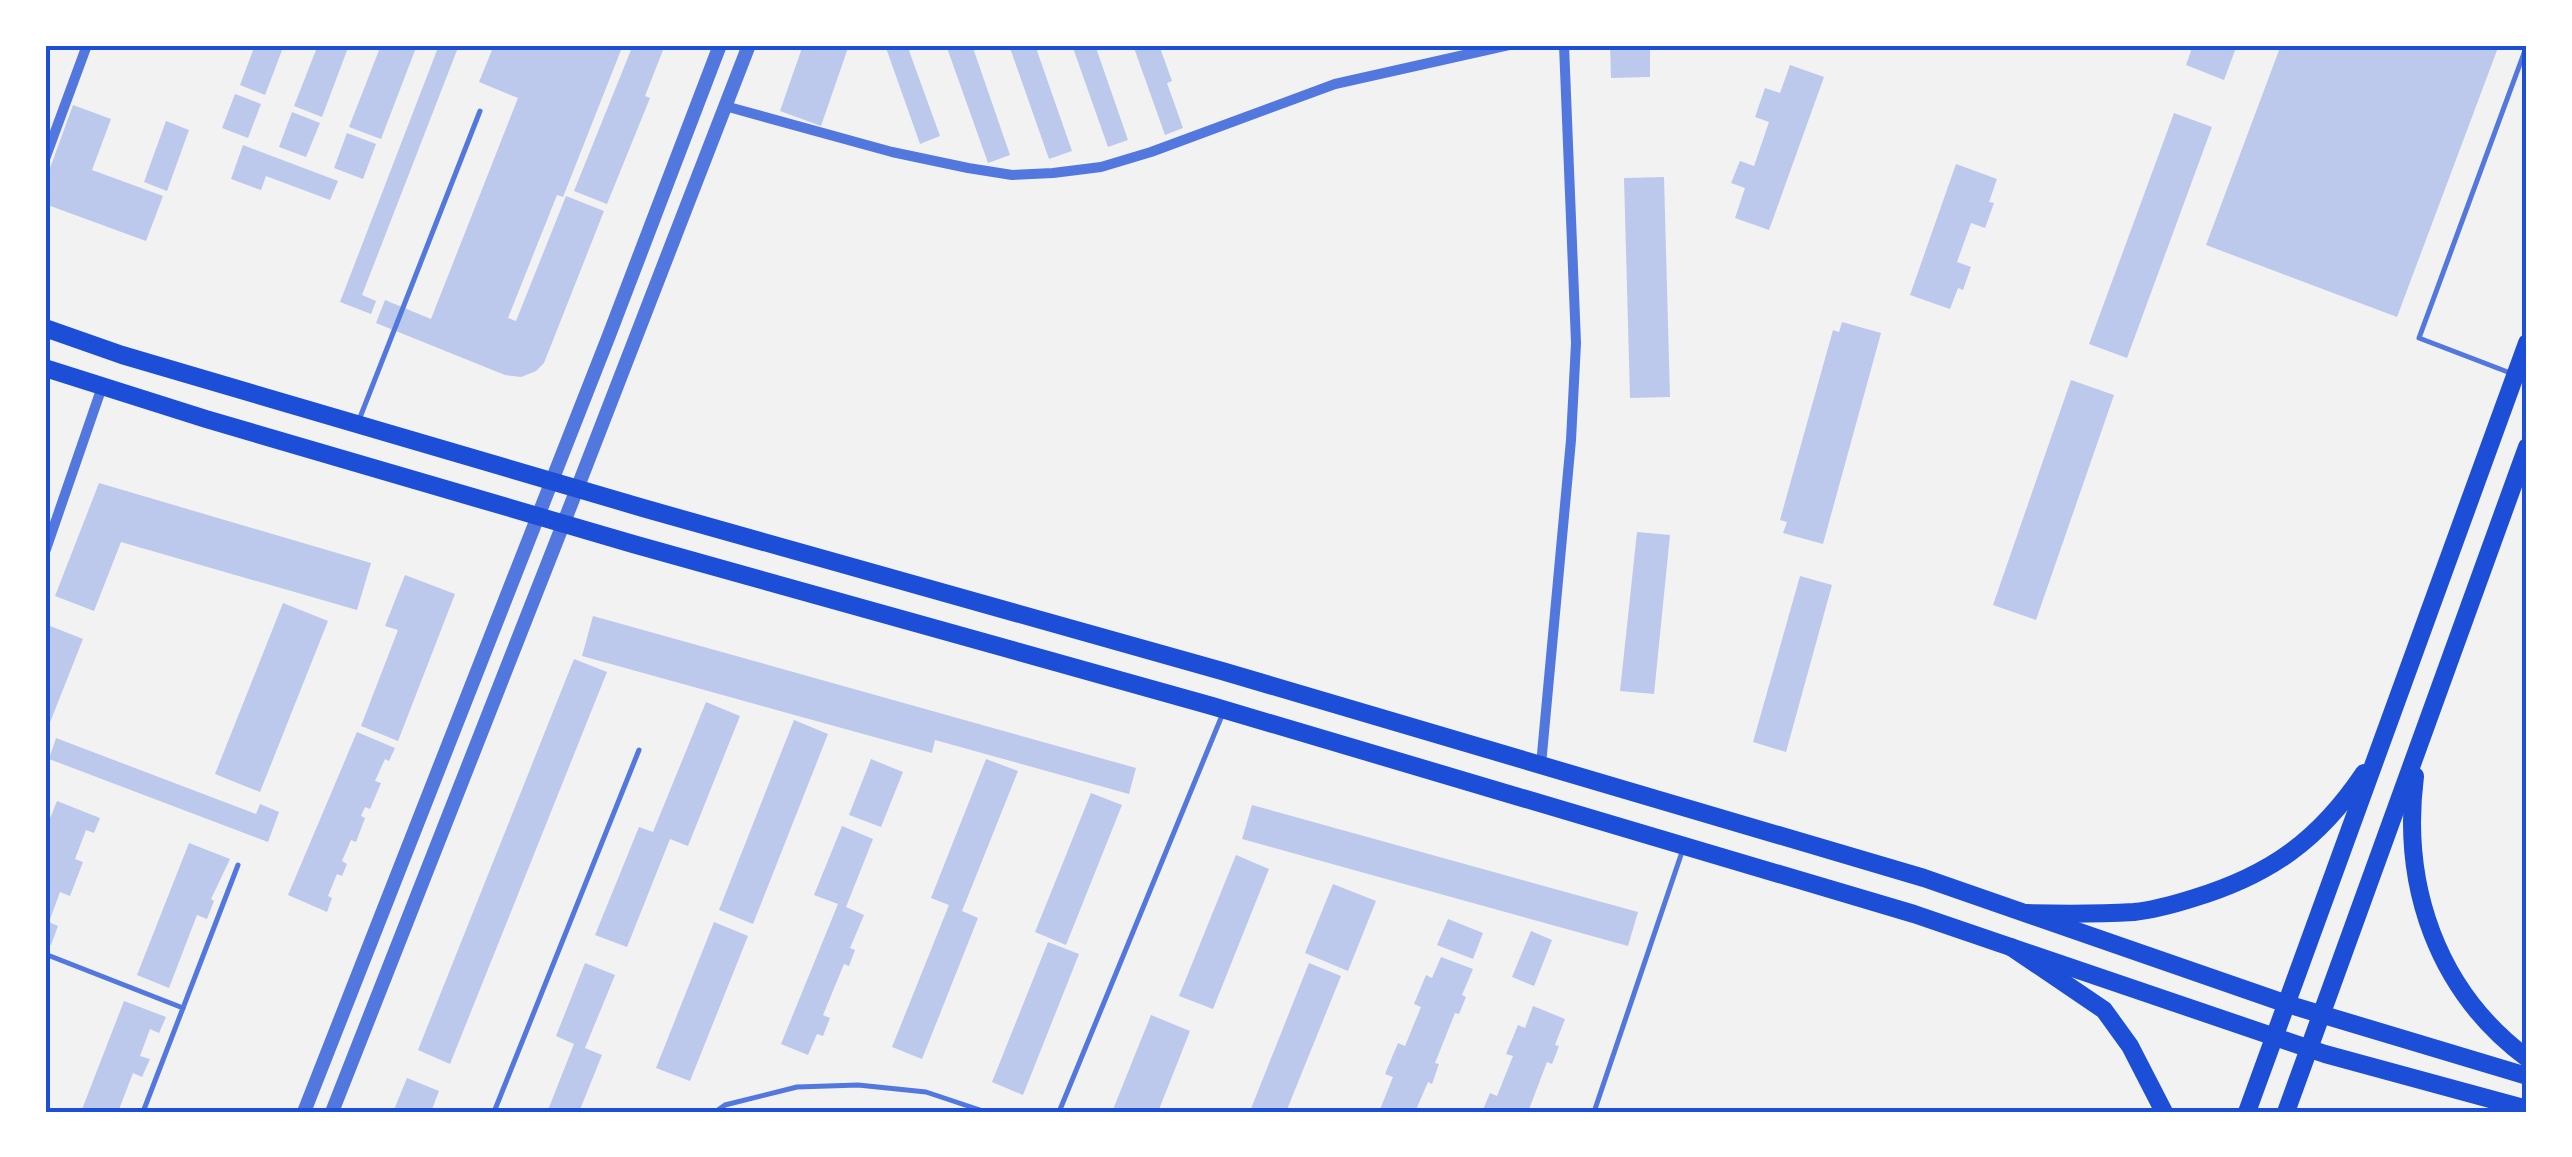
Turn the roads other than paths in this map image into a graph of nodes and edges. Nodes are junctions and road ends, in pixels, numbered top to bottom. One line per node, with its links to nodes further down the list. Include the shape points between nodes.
1 (87, 45): 9 (street)
2 (720, 45): 17 (street)
3 (748, 45): 7 (street)
4 (1509, 45): 7 (street, via 1335,84 1151,152 1052,173 949,164)
5 (1564, 45): 26 (street, via 1576,344)
6 (2527, 45): 13 (lane, via 2420,338)
7 (725, 106): 18 (street)
8 (480, 111): 15 (lane)
9 (45, 159)
10 (45, 328): 15 (main road)
11 (2527, 343): 13 (main road)
12 (45, 368): 14 (main road)
13 (2516, 375): 24 (main road)
14 (102, 387): 19 (main road); 21 (street)
15 (358, 424): 17 (main road)
16 (2527, 447): 23 (main road)
17 (552, 481): 18 (main road); 19 (street)
18 (578, 488): 20 (street); 26 (main road)
19 (538, 516): 20 (main road); 41 (street)
20 (564, 523): 22 (main road); 42 (street)
21 (45, 552)
22 (1224, 710): 27 (main road); 46 (lane)
23 (2424, 730): 34 (main road); 37 (main road, via 2411,824 2420,898 2458,988 2500,1038)
24 (2381, 748): 29 (main road, via 2318,830 2259,873 2138,912); 32 (main road)
25 (638, 750): 43 (lane)
26 (1541, 765): 29 (main road)
27 (1684, 846): 30 (main road); 47 (lane)
28 (238, 865): 33 (lane)
29 (2026, 914): 32 (main road)
30 (2011, 947): 35 (main road); 48 (main road, via 2104,1010)
31 (45, 954): 33 (lane)
32 (2287, 1004): 34 (main road); 35 (main road)
33 (183, 1008): 40 (lane)
34 (2322, 1015): 36 (main road); 38 (main road)
35 (2274, 1037): 36 (main road); 49 (main road)
36 (2310, 1048): 39 (main road); 50 (main road)
37 (2527, 1058)
38 (2527, 1076)
39 (2527, 1109)
40 (142, 1112)
41 (304, 1112)
42 (332, 1112)
43 (494, 1112)
44 (715, 1112): 45 (lane, via 797,1087 858,1085 926,1092)
45 (986, 1112)
46 (1059, 1112)
47 (1594, 1112)
48 (2164, 1112)
49 (2247, 1112)
50 (2286, 1112)

